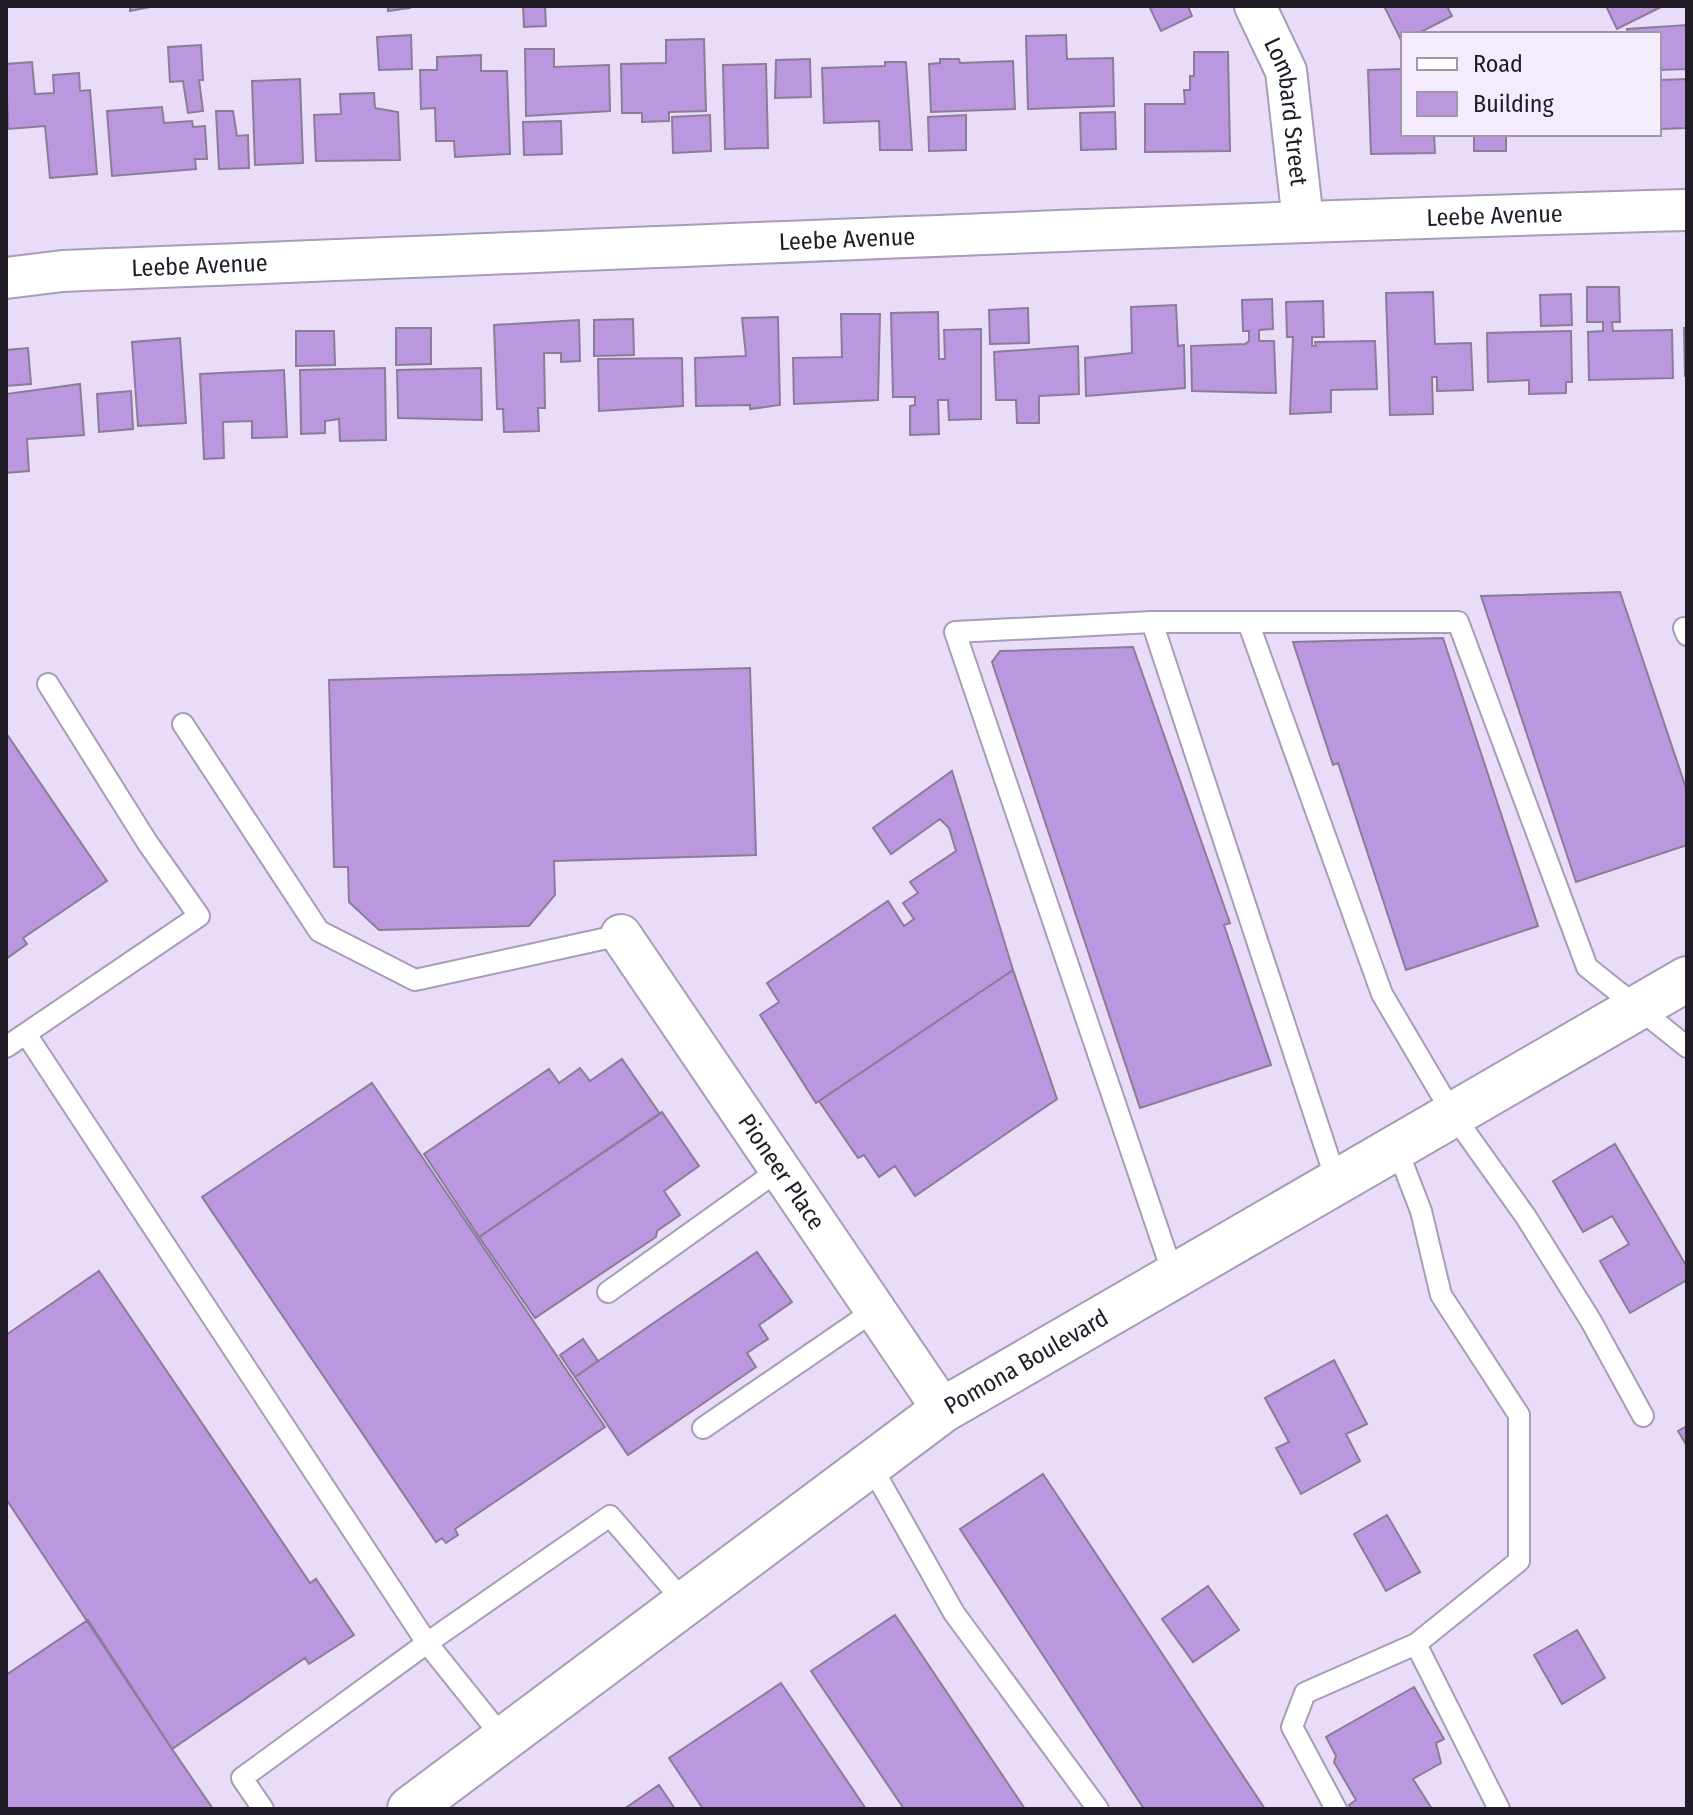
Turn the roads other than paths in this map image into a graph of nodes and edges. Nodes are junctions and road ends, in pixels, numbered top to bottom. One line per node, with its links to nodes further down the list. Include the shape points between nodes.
1 (1255, 6): 3 (street, Lombard Street, via 1286,71)
2 (1687, 210): 3 (street, Leebe Avenue)
3 (1303, 221): 4 (street, Leebe Avenue, via 63,271)
4 (6, 278)
5 (1152, 622): 6 (lane); 18 (lane); 19 (lane, via 955,632)
6 (1248, 622): 11 (lane, via 1458,622 1587,967); 15 (lane, via 1382,994)
7 (48, 684): 12 (lane, via 199,916)
8 (183, 724): 9 (lane, via 319,931 415,980)
9 (621, 935): 17 (street, Pioneer Place)
10 (1687, 979): 11 (street, Pomona Boulevard)
11 (1638, 1007): 14 (lane); 15 (street, Pomona Boulevard)
12 (26, 1034): 13 (lane); 27 (lane)
13 (6, 1047)
14 (1687, 1047)
15 (1454, 1116): 16 (street, Pomona Boulevard); 23 (lane, via 1575,1295)
16 (1397, 1149): 18 (street, Pomona Boulevard); 28 (lane, via 1421,1211 1441,1295 1519,1415 1519,1561)
17 (780, 1169): 20 (lane); 21 (street, Pioneer Place)
18 (1337, 1183): 19 (street, Pomona Boulevard)
19 (1174, 1277): 22 (street, Pomona Boulevard)
20 (608, 1292)
21 (875, 1310): 22 (street, Pioneer Place); 24 (lane)
22 (943, 1410): 25 (street, Pomona Boulevard)
23 (1643, 1416)
24 (703, 1428)
25 (870, 1464): 26 (street, Pomona Boulevard); 32 (lane, via 954,1613)
26 (685, 1603): 27 (lane, via 610,1516); 29 (street, Pomona Boulevard)
27 (427, 1643): 29 (lane); 31 (lane, via 242,1778)
28 (1416, 1644): 33 (lane, via 1305,1693 1292,1727); 34 (lane)
29 (504, 1739): 30 (street, Pomona Boulevard)
30 (433, 1798)
31 (263, 1809)
32 (1098, 1809)
33 (1336, 1809)
34 (1499, 1809)

